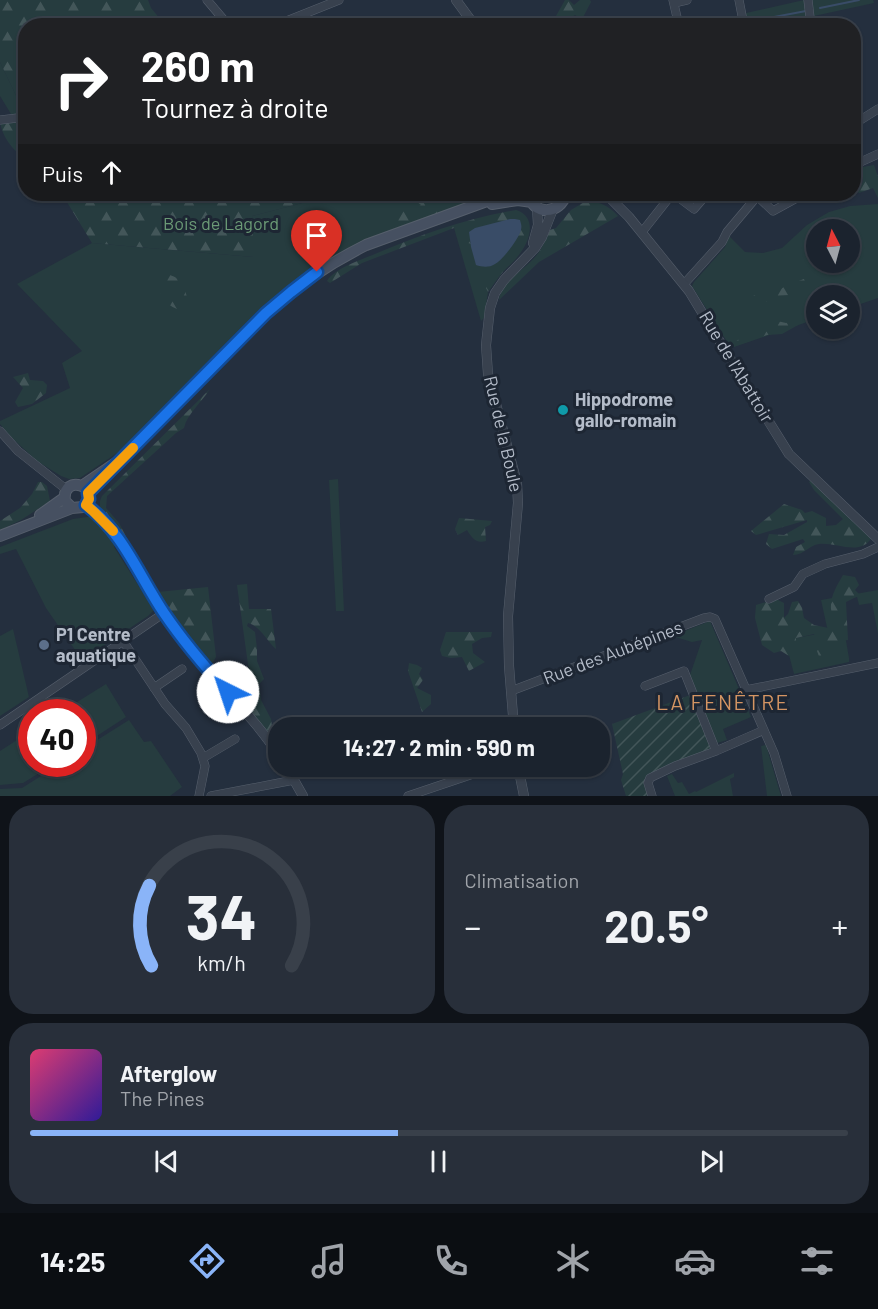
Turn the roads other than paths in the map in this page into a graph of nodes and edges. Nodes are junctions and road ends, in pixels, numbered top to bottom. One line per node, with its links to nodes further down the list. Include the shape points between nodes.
1 (207, 0): 8 (street)
2 (339, 0): 9 (street)
3 (456, 0): 10 (street)
4 (687, 0): 7 (street)
5 (740, 0): 12 (street)
6 (808, 0): 13 (street)
7 (673, 2): 11 (street)
8 (222, 18)
9 (294, 18)
10 (469, 18)
11 (677, 18)
12 (743, 18)
13 (810, 18)
14 (878, 109): 17 (street)
15 (18, 118): 16 (street)
16 (0, 120)
17 (861, 120)
18 (878, 154): 19 (street)
19 (861, 162)
20 (486, 201): 31 (main road)
21 (506, 201): 31 (main road)
22 (532, 201): 32 (main road, via 547,210); 34 (street, Rue de la Boule, via 539,220)
23 (562, 201): 32 (main road)
24 (614, 201): 33 (street, Rue de l'Abattoir)
25 (667, 201): 33 (street)
26 (683, 201): 27 (street, via 694,209)
27 (700, 201)
28 (753, 201): 35 (street, via 722,243)
29 (764, 201): 30 (street, via 773,211)
30 (791, 201)
31 (465, 208): 37 (main road, via 366,245 303,282 266,313 123,458)
32 (553, 209): 34 (street, Rue de la Boule, via 542,237)
33 (642, 232): 35 (street, Rue de l'Abattoir)
34 (524, 259): 53 (street, Rue de la Boule, via 495,293 486,345 490,384 517,483 508,616)
35 (684, 284): 43 (street, Rue de l'Abattoir, via 789,453)
36 (0, 431): 38 (street)
37 (85, 489): 38 (main road, via 73,485); 39 (main road, via 89,499)
38 (65, 494): 40 (main road); 41 (main road)
39 (86, 505): 40 (main road); 46 (street, via 112,529)
40 (72, 508): 41 (main road)
41 (25, 526): 42 (main road)
42 (0, 537)
43 (878, 539)
44 (878, 547): 45 (street, via 803,574 794,587)
45 (769, 599)
46 (164, 613): 47 (street); 58 (street)
47 (123, 641): 51 (street); 55 (street)
48 (878, 663): 52 (street)
49 (182, 669): 51 (street)
50 (645, 686): 59 (street, via 684,671)
51 (154, 688): 60 (street, via 186,728)
52 (746, 690): 53 (street, Rue des Aubépines, via 715,619 710,617); 56 (street)
53 (511, 691): 54 (street, Rue de la Boule)
54 (513, 717)
55 (0, 725)
56 (764, 730): 59 (street); 71 (street)
57 (235, 739): 60 (street)
58 (268, 741)
59 (716, 751): 70 (street, via 650,778)
60 (203, 758): 65 (street)
61 (292, 777): 64 (street)
62 (464, 777): 68 (street)
63 (520, 777): 69 (street)
64 (294, 780): 66 (street); 67 (street)
65 (199, 796)
66 (211, 796)
67 (303, 796)
68 (408, 796)
69 (524, 796)
70 (652, 796)
71 (787, 796)

